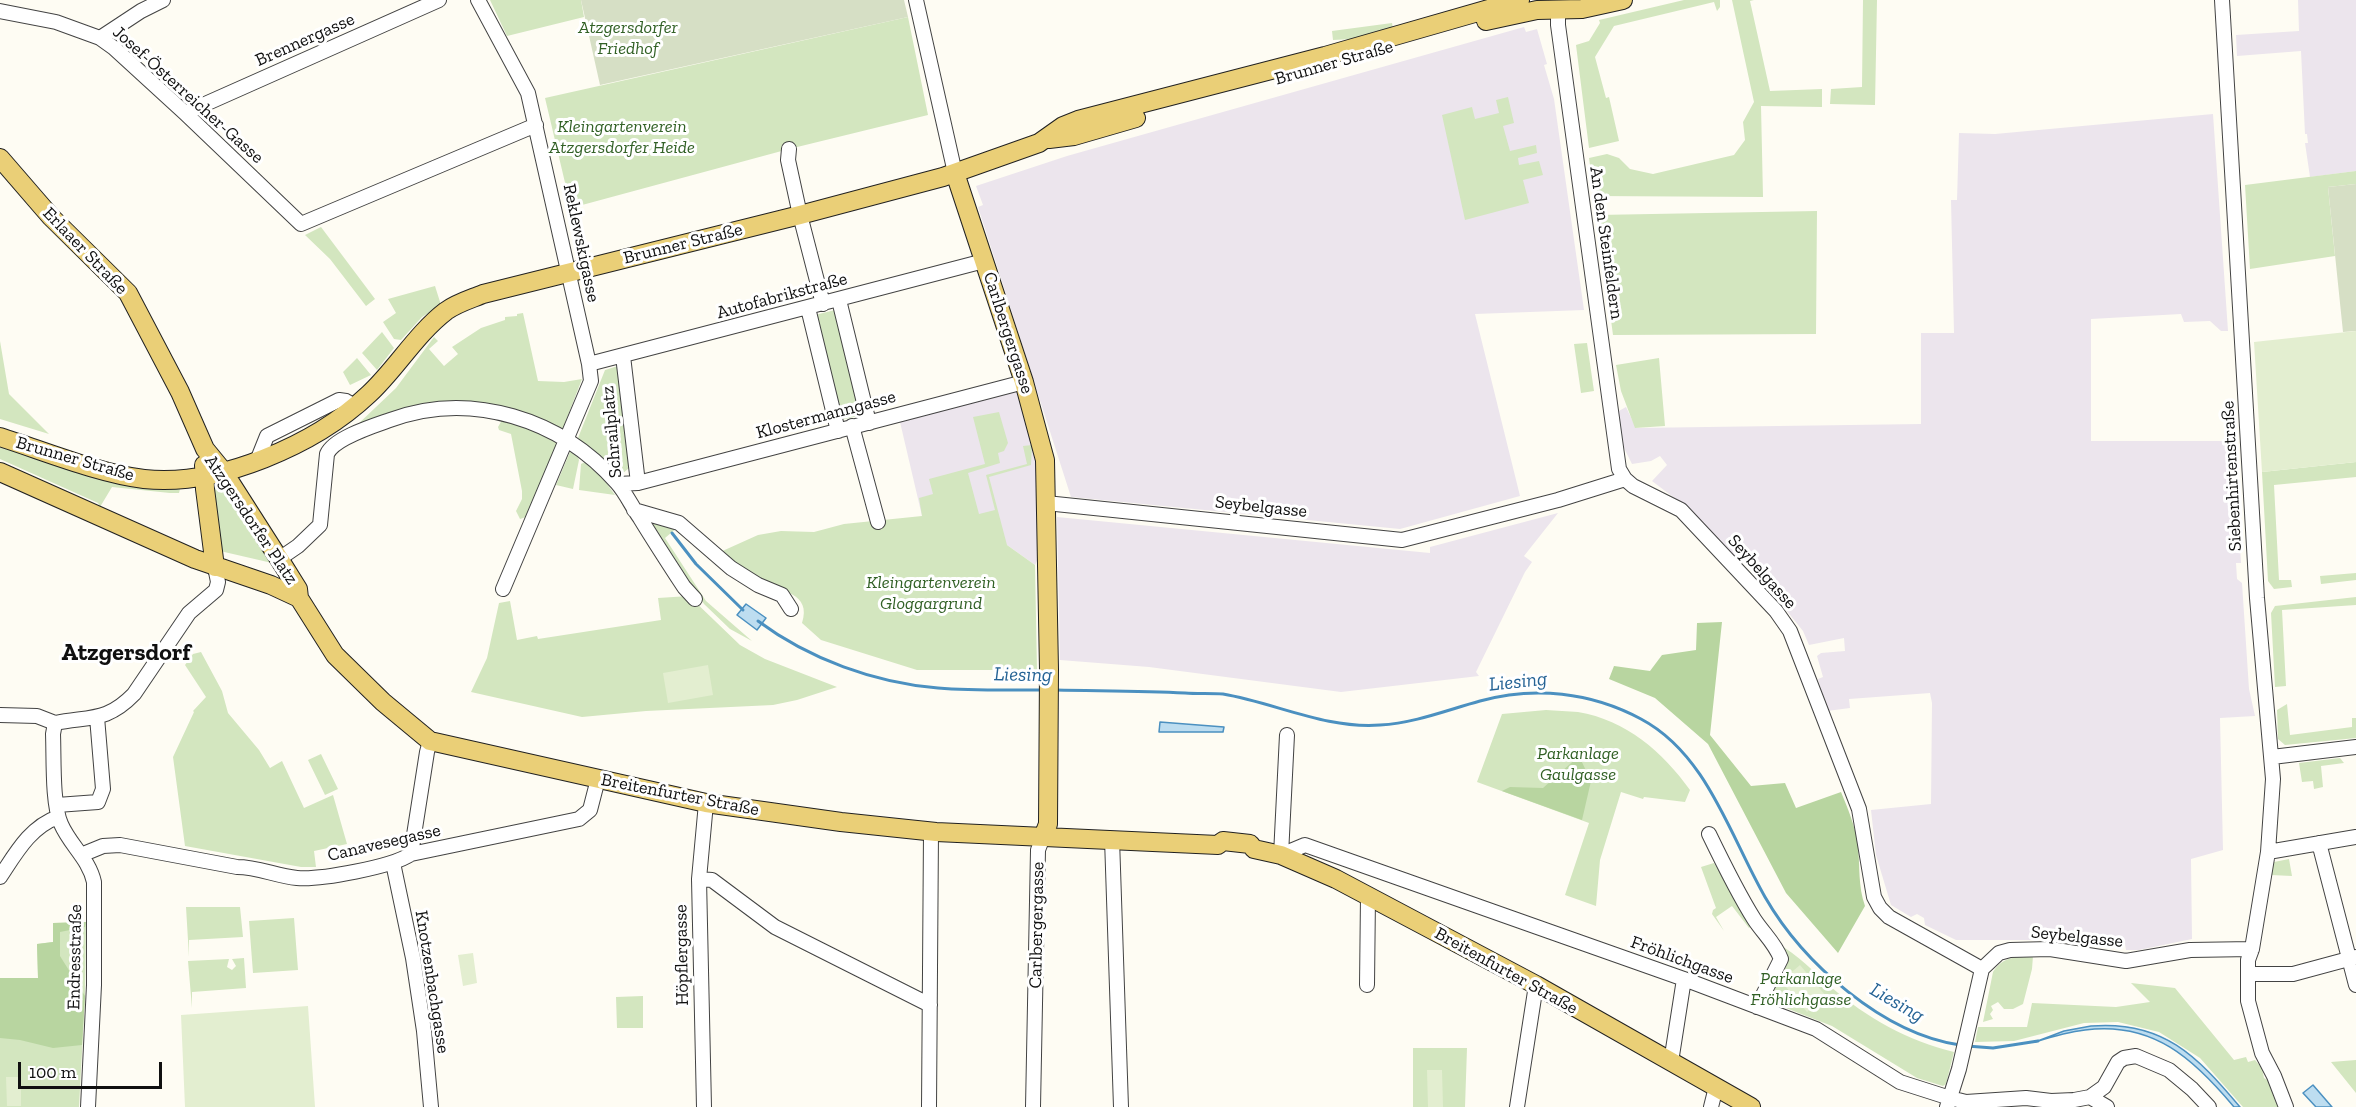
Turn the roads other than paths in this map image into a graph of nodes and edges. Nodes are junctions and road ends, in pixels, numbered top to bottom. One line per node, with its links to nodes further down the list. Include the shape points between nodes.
1 (163, 0): 8 (street)
2 (439, 0): 12 (street, Brennergasse)
3 (478, 0): 13 (street, Reklewskigasse, via 528,93)
4 (916, 0): 17 (street, Carlbergergasse)
5 (1520, 0): 14 (main road, Brunner Straße, via 1078,120)
6 (1623, 0): 9 (main road, Brunner Straße, via 1582,9)
7 (2222, 0): 55 (street, Siebenhirtenstraße, via 2258,609)
8 (140, 5): 11 (street)
9 (1558, 5): 14 (main road, Brunner Straße, via 1489,20 1074,136); 36 (street, An den Steinfeldern, via 1619,469)
10 (0, 11): 11 (street, Josef-Österreicher-Gasse, via 56,22)
11 (100, 38): 12 (street, Josef-Österreicher-Gasse)
12 (185, 113): 13 (street, Josef-Österreicher-Gasse, via 301,224)
13 (537, 125): 20 (street, Reklewskigasse)
14 (1047, 139): 17 (main road, Brunner Straße)
15 (789, 149): 18 (street)
16 (0, 159): 32 (main road, Erlaaer Straße, via 51,217 128,293)
17 (955, 173): 18 (main road, Brunner Straße); 19 (main road, Carlbergergasse)
18 (800, 216): 20 (main road, Brunner Straße); 22 (street)
19 (984, 261): 21 (street, Autofabrikstraße); 26 (main road, Carlbergergasse)
20 (569, 273): 25 (street, Reklewskigasse); 33 (main road, Brunner Straße, via 483,294 452,307 421,334 384,379 355,406 326,426 257,461)
21 (839, 300): 22 (street, Autofabrikstraße); 27 (street)
22 (823, 304): 23 (street, Autofabrikstraße)
23 (808, 308): 24 (street, Autofabrikstraße); 29 (street)
24 (623, 356): 25 (street, Autofabrikstraße); 37 (street, Schrailplatz)
25 (589, 364): 31 (street, Schrailplatz, via 591,381)
26 (1024, 382): 27 (street, Klostermanngasse); 39 (main road, Carlbergergasse, via 1045,460)
27 (869, 423): 28 (street, Klostermanngasse)
28 (852, 426): 29 (street, Klostermanngasse); 41 (street)
29 (838, 431): 37 (street, Klostermanngasse)
30 (0, 437): 35 (main road, Brunner Straße, via 133,477 173,480)
31 (566, 439): 38 (street, Schrailplatz); 42 (street, via 518,416 459,408 409,414 360,432 330,448 320,525); 45 (street)
32 (205, 449): 33 (main road, Atzgersdorfer Platz); 35 (main road, Atzgersdorfer Platz)
33 (224, 471): 35 (main road, Brunner Straße); 42 (main road, Atzgersdorfer Platz)
34 (0, 472): 43 (main road)
35 (203, 475): 43 (main road, Atzgersdorfer Platz)
36 (1625, 479): 39 (street, Seybelgasse, via 1402,540); 75 (street, Seybelgasse, via 1681,510 1790,631 1859,809 1874,897 1880,908 1889,917)
37 (638, 483): 38 (street, Schrailplatz)
38 (618, 484): 40 (street)
39 (1046, 503): 61 (main road, Carlbergergasse, via 1048,824)
40 (634, 510): 47 (street); 48 (street, via 679,523 730,568 782,595)
41 (878, 522)
42 (281, 562): 44 (main road, via 280,579); 46 (main road, Atzgersdorfer Platz, via 298,589)
43 (215, 567): 44 (main road); 50 (street, via 216,590 189,613 134,694 111,713)
44 (271, 585): 46 (main road)
45 (503, 589)
46 (299, 598): 53 (main road, Breitenfurter Straße, via 335,655)
47 (695, 599)
48 (792, 609)
49 (0, 715): 51 (street, via 37,716)
50 (97, 717): 51 (street); 58 (street, via 101,798 92,804)
51 (55, 723): 58 (street)
52 (1287, 735): 68 (street)
53 (430, 741): 56 (main road, Breitenfurter Straße); 66 (street)
54 (2356, 747): 55 (street)
55 (2272, 757): 65 (street, Siebenhirtenstraße)
56 (598, 779): 57 (main road, Breitenfurter Straße); 66 (street, Canavesegasse, via 590,810 579,819)
57 (706, 802): 59 (main road, Breitenfurter Straße); 71 (street, Höpflergasse)
58 (58, 811): 67 (street, Endresstraße, via 67,836); 70 (street, via 26,837)
59 (931, 832): 61 (main road, Breitenfurter Straße); 81 (street)
60 (1709, 834): 82 (street, via 1733,884 1781,958)
61 (1043, 837): 63 (main road, Breitenfurter Straße); 91 (street, Carlbergergasse, via 1038,850)
62 (2356, 837): 64 (street)
63 (1112, 839): 68 (main road, Breitenfurter Straße, via 1218,845 1223,849 1254,849); 92 (street)
64 (2319, 843): 65 (street); 74 (street)
65 (2268, 852): 73 (street, Siebenhirtenstraße)
66 (411, 854): 69 (street, Canavesegasse)
67 (81, 855): 69 (street, Canavesegasse, via 103,846 120,845 303,878); 87 (street, Endresstraße, via 93,877 94,896)
68 (1281, 855): 72 (main road, Breitenfurter Straße); 77 (street, Fröhlichgasse, via 1305,845)
69 (393, 863): 88 (street, Knotzenbachgasse, via 415,969)
70 (0, 877)
71 (699, 879): 81 (street, via 712,880 775,927); 89 (street, Höpflergasse)
72 (1368, 896): 78 (street); 79 (main road, Breitenfurter Straße)
73 (2252, 949): 75 (street, Seybelgasse, via 2190,950 2126,961 2050,949 2010,950 1999,953); 76 (street, Siebenhirtenstraße)
74 (2353, 958): 76 (street, via 2293,974); 80 (street)
75 (1982, 969): 86 (street)
76 (2249, 974): 98 (street, Siebenhirtenstraße, via 2248,1001 2262,1053)
77 (1684, 979): 82 (street, Fröhlichgasse); 83 (street)
78 (1367, 985)
79 (1536, 985): 83 (main road, Breitenfurter Straße); 93 (street)
80 (2356, 985)
81 (930, 1005): 90 (street)
82 (1757, 1007): 86 (street, Fröhlichgasse, via 1816,1029 1900,1082)
83 (1671, 1062): 84 (main road, Breitenfurter Straße)
84 (1716, 1087): 94 (street); 95 (main road, Breitenfurter Straße)
85 (2090, 1097): 86 (street, Fröhlichgasse, via 2062,1101 2026,1098); 96 (street); 97 (street, via 2104,1087 2118,1062 2136,1056 2169,1070)
86 (1949, 1102)
87 (88, 1107)
88 (431, 1107)
89 (704, 1107)
90 (930, 1107)
91 (1033, 1107)
92 (1121, 1107)
93 (1517, 1107)
94 (1711, 1107)
95 (1751, 1107)
96 (2107, 1107)
97 (2210, 1107)
98 (2286, 1107)

